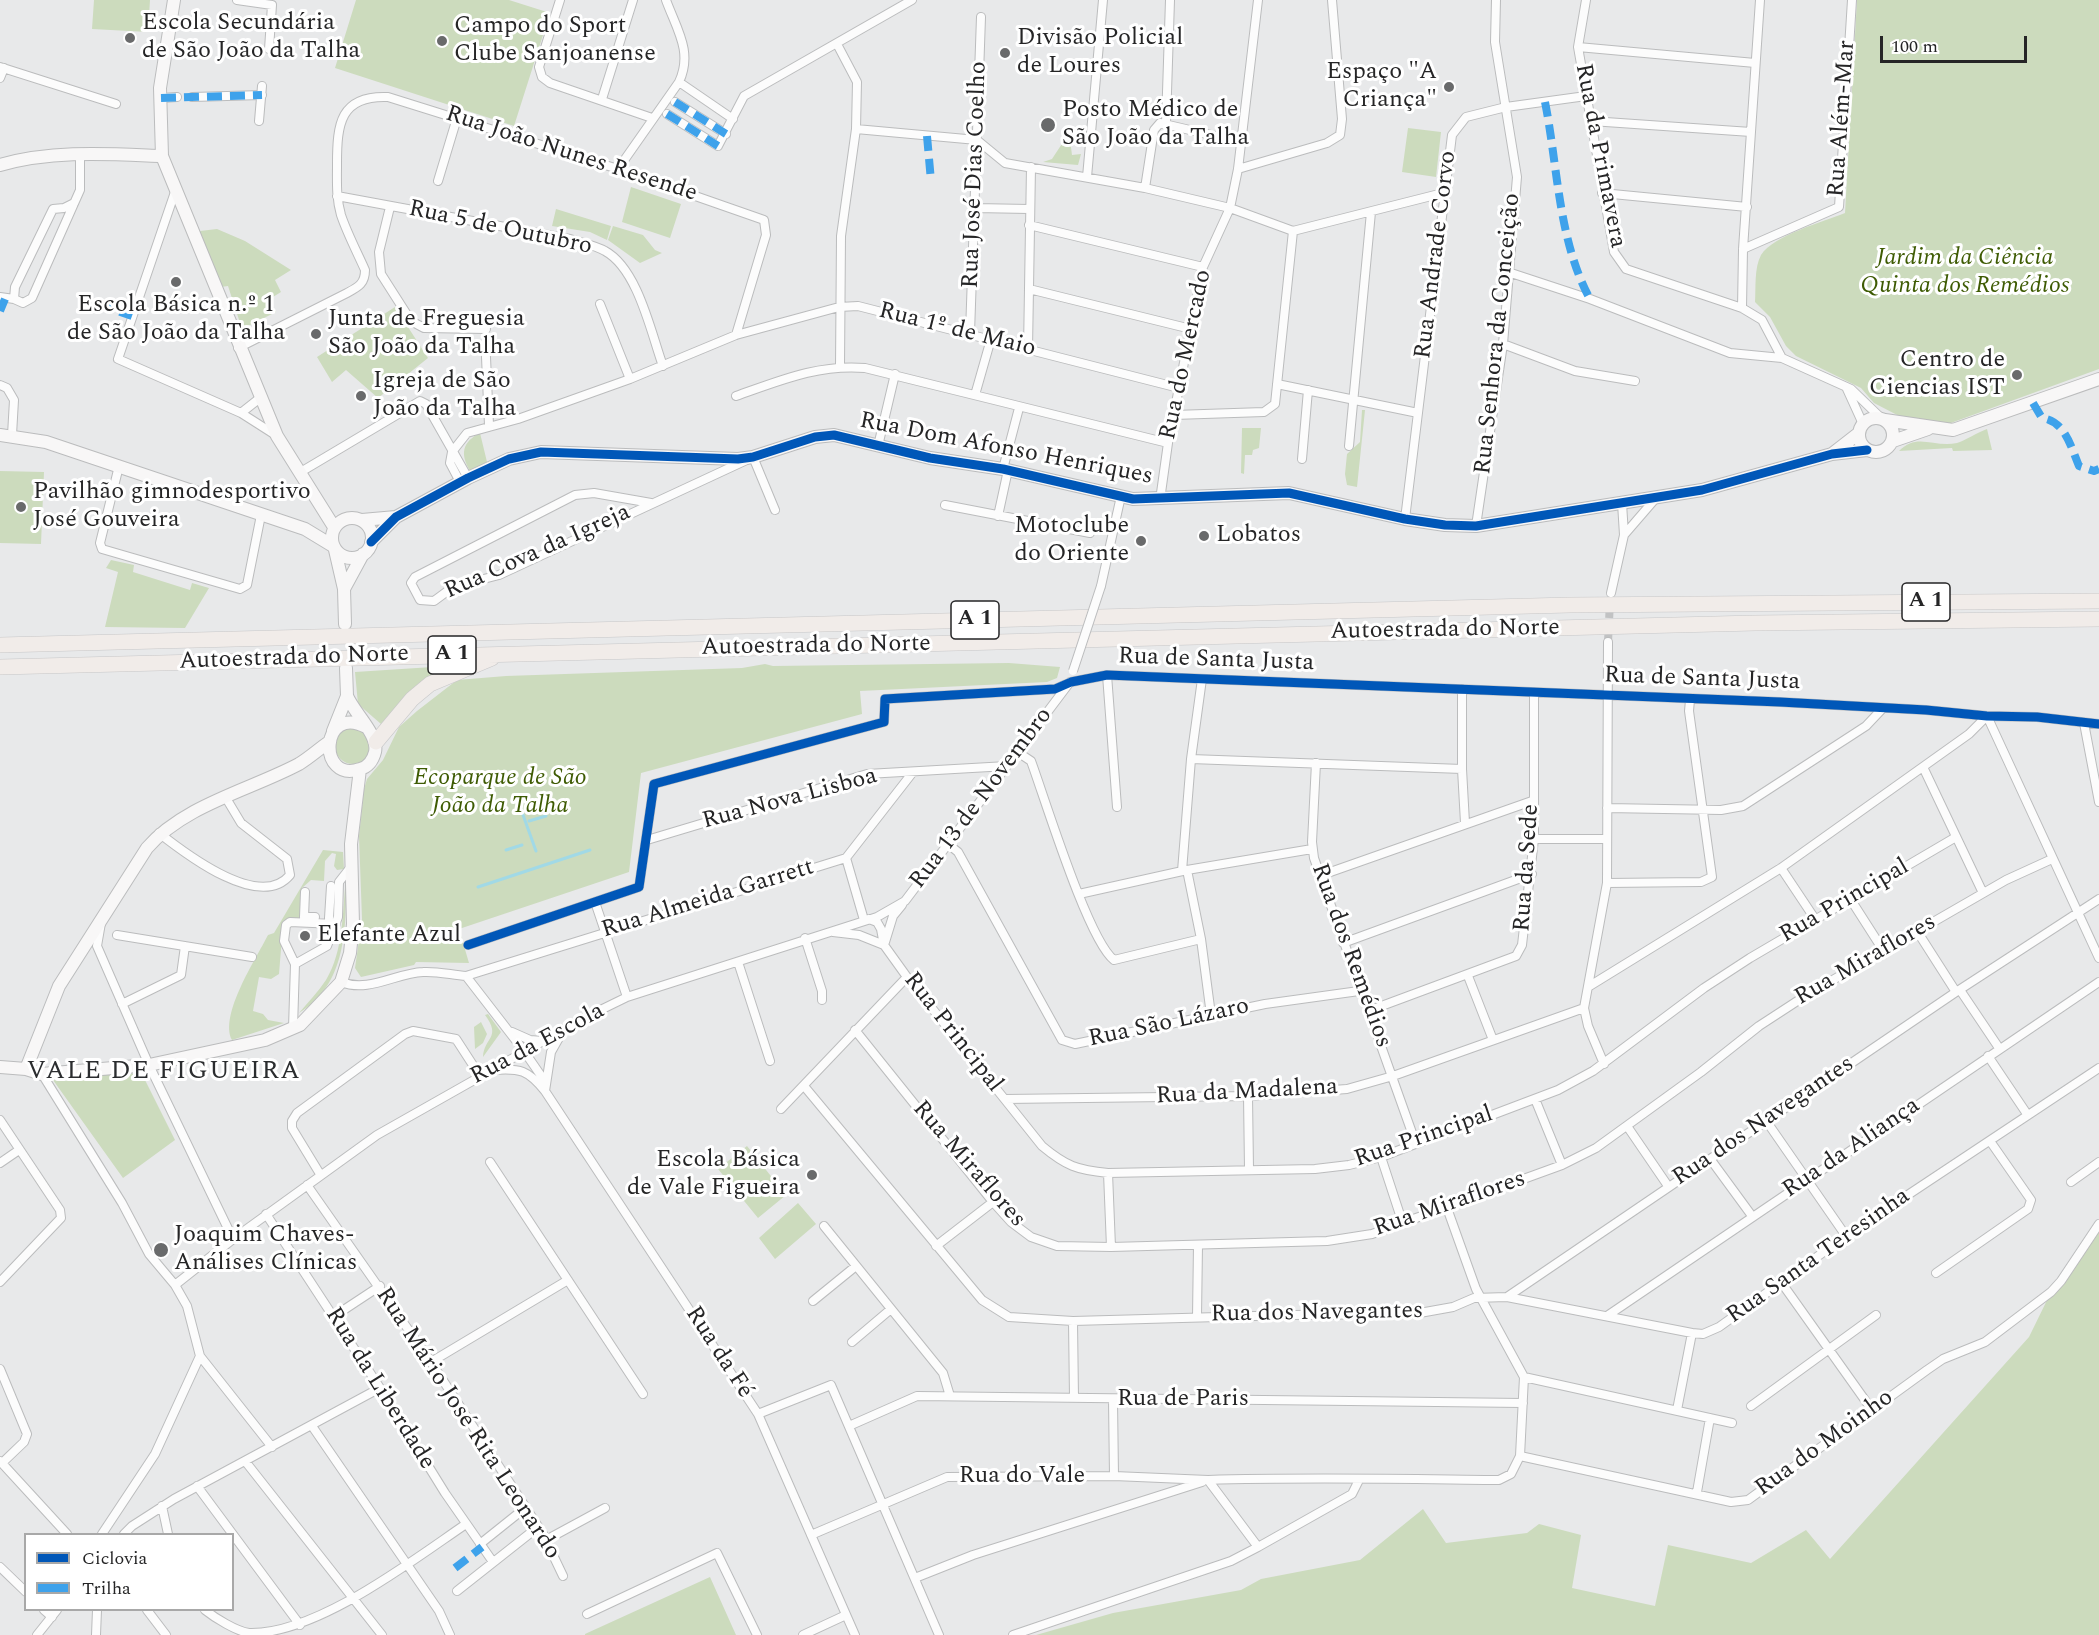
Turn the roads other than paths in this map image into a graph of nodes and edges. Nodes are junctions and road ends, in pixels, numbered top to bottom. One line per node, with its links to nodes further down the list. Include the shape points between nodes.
1 (174, 0): 26 (street)
2 (237, 0): 18 (street, via 272,5)
3 (560, 0): 27 (street, via 539,67 542,77)
4 (633, 0): 27 (street)
5 (666, 0): 22 (street, via 686,54 686,67)
6 (912, 0): 16 (street)
7 (1103, 0): 49 (street)
8 (1170, 0): 37 (street)
9 (1258, 0): 42 (street, Rua do Mercado)
10 (1332, 0): 48 (street, via 1340,135 1327,143)
11 (1496, 0): 30 (street, Rua Senhora da Conceição, via 1496,42)
12 (1586, 0): 17 (street, Rua da Primavera)
13 (1760, 0): 19 (street)
14 (1852, 0): 65 (street, Rua Além-Mar, via 1839,207)
15 (981, 16): 41 (street, Rua José Dias Coelho)
16 (837, 44): 34 (street, via 744,96); 38 (street, via 857,82)
17 (1578, 47): 19 (street); 23 (street, Rua da Primavera)
18 (269, 49)
19 (1755, 63): 39 (street)
20 (2, 67): 21 (street); 29 (street)
21 (0, 78)
22 (679, 82): 33 (street); 34 (street)
23 (1586, 96): 30 (street, Rua Andrade Corvo); 36 (street, Rua da Primavera)
24 (177, 97): 26 (street)
25 (192, 97): 35 (street, via 262,91)
26 (161, 98): 44 (street)
27 (603, 99): 33 (street)
28 (675, 102): 40 (street)
29 (116, 104)
30 (1506, 107): 54 (street, Rua Andrade Corvo, via 1466,117 1452,135); 67 (street, Rua Senhora da Conceição, via 1517,177)
31 (667, 114): 40 (street, via 718,146)
32 (457, 118): 47 (street, Rua João Nunes Resende); 50 (street); 55 (street, Rua João Nunes Resende, via 388,97 369,96 352,105 340,121 337,134)
33 (652, 118): 47 (street)
34 (733, 119): 40 (street)
35 (259, 121)
36 (1591, 121): 39 (street); 53 (street, Rua da Primavera)
37 (1166, 123): 42 (street); 52 (street, via 1160,123 1154,130)
38 (856, 129): 41 (street); 72 (street, via 841,236)
39 (1751, 132): 58 (street)
40 (726, 134)
41 (977, 140): 46 (street, via 1005,163); 59 (street, Rua José Dias Coelho)
42 (1241, 142): 48 (street, Rua do Mercado)
43 (80, 153): 44 (street); 45 (street); 56 (street, via 80,190)
44 (162, 156): 51 (street)
45 (0, 165)
46 (1030, 167): 49 (street); 61 (street)
47 (618, 169): 77 (street, Rua João Nunes Resende, via 764,219 766,235)
48 (1238, 169): 60 (street, Rua do Mercado)
49 (1087, 177): 52 (street)
50 (438, 181)
51 (177, 186): 80 (street); 100 (street, via 118,359)
52 (1145, 188): 60 (street)
53 (1602, 192): 58 (street); 73 (street, Rua da Primavera, via 1614,252 1626,269)
54 (1443, 193): 62 (street); 101 (street, Rua Andrade Corvo)
55 (337, 196): 57 (street, Rua 5 de Outubro); 80 (street, Rua João Nunes Resende, via 365,279 353,290)
56 (74, 203): 70 (street, via 53,208 15,287); 70 (street, via 32,298 23,303)
57 (390, 207): 74 (street, via 379,252 381,274 411,321 424,328); 84 (street, Rua 5 de Outubro, via 570,239 605,251 631,279)
58 (1747, 207): 65 (street)
59 (975, 208): 61 (street); 76 (street, Rua José Dias Coelho)
60 (1230, 208): 64 (street); 66 (street, Rua do Mercado)
61 (1029, 209): 63 (street)
62 (1371, 212): 64 (street); 98 (street)
63 (1029, 225): 66 (street); 68 (street)
64 (1293, 231): 90 (street)
65 (1743, 249): 73 (street)
66 (1203, 267): 75 (street, Rua do Mercado)
67 (1511, 273): 79 (street, Rua Senhora da Conceição); 83 (street, via 1730,353)
68 (1029, 289): 75 (street); 81 (street)
69 (0, 297): 70 (street)
70 (14, 299)
71 (600, 304): 87 (street)
72 (839, 307): 76 (street, Rua 1º de Maio, via 858,306); 77 (street, Rua 1º de Maio); 85 (street)
73 (1742, 308): 83 (street, Rua da Primavera, via 1762,320)
74 (486, 329)
75 (1191, 329): 93 (street, Rua do Mercado)
76 (970, 333): 78 (street, Rua 1º de Maio)
77 (735, 335): 84 (street, Rua 1º de Maio)
78 (991, 339): 81 (street, Rua 1º de Maio); 95 (street)
79 (1503, 344): 89 (street, via 1575,370); 135 (street, Rua Senhora da Conceição)
80 (238, 348): 97 (street)
81 (1028, 349): 93 (street, Rua 1º de Maio)
82 (486, 357): 104 (street)
83 (1782, 358): 92 (street)
84 (663, 366): 87 (street, Rua 1º de Maio)
85 (840, 366): 86 (street); 96 (street, via 807,371)
86 (895, 374): 95 (street); 111 (street)
87 (630, 379): 104 (street, Rua 1º de Maio, via 518,419)
88 (2099, 379): 106 (street, via 1953,430)
89 (1635, 381)
90 (1277, 384): 94 (street); 102 (street, via 1275,404 1264,412)
91 (0, 385): 107 (street, via 7,388 14,400)
92 (1844, 387): 103 (street); 105 (street)
93 (1179, 388): 102 (street, Rua do Mercado)
94 (1308, 390): 98 (street); 117 (street)
95 (975, 395): 99 (street)
96 (736, 396)
97 (260, 398): 100 (street); 108 (street)
98 (1352, 398): 101 (street); 112 (street)
99 (1019, 408): 110 (street); 119 (street)
100 (241, 413): 108 (street)
101 (1418, 413): 134 (street, Rua Andrade Corvo)
102 (1174, 415): 110 (street, Rua do Mercado)
103 (1883, 419): 105 (street, via 1868,420); 106 (street); 109 (street, via 1893,430)
104 (489, 425): 114 (street, Rua 1º de Maio, via 467,433)
105 (1861, 428): 113 (street, via 1861,443); 115 (street, Rua Dom Afonso Henriques)
106 (1929, 428): 109 (street)
107 (6, 435): 118 (street, via 46,442)
108 (277, 436): 120 (street)
109 (1893, 441): 113 (street, via 1881,452)
110 (1168, 443): 124 (street, Rua do Mercado)
111 (878, 446): 116 (street, Rua Dom Afonso Henriques, via 834,435 815,436); 119 (street, Rua Dom Afonso Henriques)
112 (1349, 446)
113 (1867, 450): 115 (street, Rua Dom Afonso Henriques)
114 (452, 452): 120 (street, via 423,403); 121 (street)
115 (1832, 454): 123 (street, Rua Dom Afonso Henriques, via 1702,490)
116 (753, 457): 121 (street, Rua Dom Afonso Henriques, via 541,452 509,459); 125 (street, Rua Cova da Igreja); 129 (street)
117 (1302, 459)
118 (119, 466): 130 (street); 130 (street, via 100,543 102,549 240,589 247,585)
119 (1006, 470): 122 (street, Rua Dom Afonso Henriques); 131 (street)
120 (299, 473): 128 (street)
121 (464, 480): 132 (street, Rua Dom Afonso Henriques)
122 (1121, 495): 124 (street, Rua Dom Afonso Henriques); 155 (street, Rua 13 de Novembro, bridge, via 1101,586)
123 (1656, 498): 126 (street, Rua Dom Afonso Henriques); 139 (street)
124 (1160, 500): 134 (street, Rua Dom Afonso Henriques, via 1289,493)
125 (651, 503): 125 (street, Rua Cova da Igreja, via 499,575 453,586 434,601 420,600 411,584 415,577 575,495 594,493)
126 (1622, 503): 135 (street, Rua Dom Afonso Henriques); 139 (street)
127 (945, 505): 131 (street)
128 (322, 507): 133 (street); 136 (street, via 323,522); 137 (street)
129 (775, 510)
130 (261, 515): 136 (street)
131 (998, 516): 138 (street)
132 (396, 517): 133 (street, Rua Dom Afonso Henriques); 140 (street, Rua Dom Afonso Henriques)
133 (359, 519): 137 (street, via 344,519); 140 (street, via 370,529)
134 (1406, 519): 135 (street, Rua Dom Afonso Henriques)
135 (1476, 526)
136 (308, 529): 137 (street); 141 (street)
137 (333, 529): 141 (street)
138 (1090, 533)
139 (1624, 534): 144 (street)
140 (371, 542): 142 (street)
141 (334, 548): 142 (street, via 351,558); 143 (street)
142 (363, 554): 143 (street)
143 (344, 589): 147 (street)
144 (1611, 593)
145 (2099, 601): 149 (highway, Autoestrada do Norte / A 1, via 1570,605)
146 (2099, 619): 150 (highway, Autoestrada do Norte / A 1, via 1755,622)
147 (345, 624)
148 (1608, 642): 158 (street)
149 (0, 645)
150 (499, 654): 151 (highway, Autoestrada do Norte / A 1); 167 (highway, via 430,684)
151 (0, 667)
152 (346, 668): 159 (street)
153 (1107, 675): 154 (street, Rua de Santa Justa); 155 (street, Rua de Santa Justa); 179 (street)
154 (1202, 680): 156 (street, Rua de Santa Justa); 169 (street)
155 (1071, 682): 168 (street, Rua 13 de Novembro); 187 (street, Rua de Santa Justa, via 1055,689 885,699 884,722 654,784)
156 (1462, 690): 157 (street, Rua de Santa Justa); 173 (street)
157 (1533, 694): 158 (street, Rua de Santa Justa); 177 (street, Rua da Sede)
158 (1608, 695): 160 (street, Rua de Santa Justa); 180 (street)
159 (347, 696): 165 (street); 166 (street)
160 (1690, 700): 161 (street, Rua de Santa Justa); 181 (street)
161 (1883, 708): 162 (street, Rua de Santa Justa); 181 (street, via 1866,726 1743,806)
162 (1987, 716): 163 (street, Rua de Santa Justa); 172 (street); 191 (street)
163 (2084, 723): 164 (street, Rua de Santa Justa); 178 (street)
164 (2099, 724)
165 (366, 728): 166 (street, via 344,724); 167 (street)
166 (330, 738): 174 (street, via 328,750 336,765); 176 (street, via 301,763)
167 (376, 742): 174 (street, via 371,762)
168 (1018, 753): 171 (street, Rua 13 de Novembro); 201 (street, via 1031,761)
169 (1191, 759): 170 (street); 194 (street)
170 (1316, 763): 173 (street); 189 (street, Rua dos Remédios)
171 (1007, 766): 175 (street, Rua Nova Lisboa); 188 (street, Rua 13 de Novembro)
172 (1923, 767): 184 (street); 193 (street)
173 (1462, 769): 182 (street)
174 (360, 770): 192 (street)
175 (913, 772): 187 (street, Rua Nova Lisboa, via 867,774); 190 (street, Rua Almeida Garrett)
176 (226, 798): 183 (street); 183 (street, via 241,823 287,859 290,875 283,884 273,889 228,878 191,858)
177 (1532, 801): 182 (street); 185 (street, Rua da Sede)
178 (2099, 802)
179 (1117, 807)
180 (1607, 808): 181 (street); 186 (street)
181 (1704, 810): 197 (street, via 1712,877 1701,882)
182 (1465, 823): 196 (street)
183 (159, 833): 210 (street)
184 (1956, 837): 200 (street); 203 (street, Rua Principal)
185 (1534, 839): 186 (street); 195 (street, Rua da Sede)
186 (1607, 839): 197 (street)
187 (647, 840): 205 (street, Rua de Santa Justa, via 639,887)
188 (948, 844): 204 (street, Rua 13 de Novembro); 240 (street, Rua São Lázaro, via 958,852 1062,1040 1075,1044)
189 (1312, 849): 194 (street); 196 (street, Rua dos Remédios)
190 (846, 858): 207 (street); 211 (street, Rua Almeida Garrett)
191 (2052, 859): 200 (street, Rua Miraflores); 206 (street)
192 (350, 868): 209 (street, via 339,882); 230 (street, via 353,924)
193 (1780, 868): 208 (street); 232 (street)
194 (1185, 871): 201 (street); 217 (street)
195 (1532, 874): 218 (street); 228 (street, Rua da Sede, via 1522,945 1516,956)
196 (1319, 876): 218 (street, Rua dos Remédios)
197 (1607, 883): 232 (street)
198 (331, 886): 209 (street)
199 (304, 892): 209 (street, via 304,917)
200 (1983, 893): 212 (street, Rua Miraflores)
201 (1079, 894): 217 (street, via 1105,953 1114,960)
202 (2099, 898): 206 (street, Rua dos Navegantes)
203 (1851, 900): 208 (street, Rua Principal); 222 (street)
204 (905, 901): 207 (street, Rua 13 de Novembro); 220 (street, via 893,916)
205 (595, 902): 211 (street); 219 (street, Rua de Santa Justa)
206 (2076, 912): 224 (street); 234 (street, Rua dos Navegantes)
207 (870, 919): 213 (street, Rua da Escola); 216 (street); 220 (street, Rua Principal, via 882,929)
208 (1815, 919): 251 (street, Rua Principal, via 1704,988)
209 (334, 920): 226 (street, via 327,946); 226 (street, via 286,925 284,941)
210 (101, 923): 237 (street, via 97,946); 255 (street, via 60,986)
211 (604, 931): 227 (street, Rua Almeida Garrett); 235 (street)
212 (1917, 931): 222 (street, Rua Miraflores); 234 (street)
213 (827, 932): 215 (street, Rua da Escola); 216 (street)
214 (117, 935): 221 (street)
215 (805, 938): 225 (street, Rua da Escola); 236 (street)
216 (872, 939): 220 (street)
217 (1202, 939): 240 (street)
218 (1343, 943): 233 (street, Rua dos Remédios)
219 (468, 945)
220 (884, 945): 229 (street, Rua Principal)
221 (185, 946): 223 (street); 237 (street, via 181,975)
222 (1883, 950): 269 (street, Rua Miraflores, via 1759,1026)
223 (252, 957)
224 (2099, 958)
225 (738, 962): 235 (street, Rua da Escola); 250 (street)
226 (296, 964): 241 (street)
227 (466, 976): 230 (street, via 423,972 374,984); 242 (street, Rua da Fé)
228 (1468, 976): 239 (street, Rua da Sede); 245 (street)
229 (907, 977): 244 (street); 263 (street, Rua Principal)
230 (341, 982): 241 (street)
231 (2099, 982): 247 (street, Rua da Aliança)
232 (1588, 987): 238 (street)
233 (1359, 991): 239 (street, Rua dos Remédios); 240 (street, Rua São Lázaro)
234 (1958, 991): 247 (street); 268 (street, Rua dos Navegantes)
235 (626, 993): 243 (street, Rua da Escola)
236 (822, 1000)
237 (122, 1004): 252 (street)
238 (1584, 1008): 245 (street, Rua da Madalena); 251 (street)
239 (1368, 1011): 259 (street, Rua dos Remédios)
240 (1211, 1015)
241 (293, 1028): 252 (street, via 265,1040)
242 (507, 1029): 246 (street, via 522,1038); 248 (street, Rua da Fé)
243 (564, 1029): 246 (street, Rua da Escola); 261 (street, via 551,1052)
244 (855, 1030): 260 (street); 286 (street, Rua Miraflores)
245 (1493, 1040): 259 (street, Rua da Madalena)
246 (543, 1041): 248 (street, Rua da Escola)
247 (2000, 1048): 249 (street, Rua da Aliança)
248 (524, 1051): 256 (street, Rua da Escola); 261 (street, Rua da Fé)
249 (1988, 1056): 266 (street); 282 (street, Rua da Aliança)
250 (770, 1061)
251 (1604, 1064): 264 (street, Rua Principal)
252 (149, 1065): 257 (street); 294 (street)
253 (0, 1067): 255 (street)
254 (2099, 1068): 266 (street, Rua Santa Teresinha)
255 (26, 1069): 257 (street)
256 (490, 1070): 258 (street, Rua da Escola); 261 (street, Rua da Fé, via 521,1070)
257 (42, 1074): 303 (street, via 149,1254)
258 (480, 1076): 281 (street, Rua da Escola, via 377,1135); 281 (street, via 456,1039 413,1031 405,1034 297,1113 292,1121 292,1128)
259 (1394, 1076): 262 (street, Rua da Madalena, via 1347,1089); 271 (street, Rua dos Remédios)
260 (804, 1086): 265 (street); 296 (street, Rua dos Navegantes)
261 (545, 1087): 330 (street, Rua da Fé)
262 (1248, 1096): 263 (street, Rua da Madalena); 279 (street)
263 (1005, 1099): 280 (street, Rua Principal, via 1042,1146 1065,1165)
264 (1534, 1099): 271 (street, Rua Principal); 278 (street)
265 (781, 1109)
266 (2027, 1114): 270 (street, Rua Santa Teresinha)
267 (0, 1120): 272 (street)
268 (1767, 1122): 274 (street, Rua dos Navegantes); 282 (street)
269 (1627, 1126): 278 (street, Rua Miraflores); 285 (street)
270 (1990, 1141): 293 (street, Rua Santa Teresinha); 299 (street, via 2031,1200 2028,1209)
271 (1416, 1144): 273 (street, Rua Principal)
272 (19, 1150): 277 (street); 301 (street, via 60,1210 61,1218)
273 (1381, 1157): 279 (street, Rua Principal, via 1315,1169); 290 (street)
274 (1711, 1160): 285 (street, Rua dos Navegantes); 289 (street)
275 (490, 1162): 300 (street)
276 (2099, 1162): 283 (street)
277 (0, 1163)
278 (1562, 1165): 287 (street, Rua Miraflores)
279 (1249, 1169): 280 (street, Rua Principal)
280 (1108, 1173): 297 (street)
281 (320, 1174): 284 (street, Rua da Escola)
282 (1805, 1180): 289 (street, Rua da Aliança); 293 (street)
283 (2071, 1182)
284 (307, 1185): 288 (street, Rua da Escola); 304 (street, Rua Mário José Rita Leonardo)
285 (1668, 1186): 305 (street, Rua dos Navegantes)
286 (993, 1202): 296 (street); 297 (street, Rua Miraflores, via 1031,1237 1057,1246)
287 (1447, 1208): 290 (street, Rua Miraflores); 306 (street, via 1476,1289)
288 (266, 1214): 294 (street, Rua da Escola); 311 (street, Rua da Liberdade)
289 (1752, 1216): 310 (street, Rua da Aliança)
290 (1402, 1224): 295 (street, Rua Miraflores, via 1372,1234 1327,1241)
291 (2099, 1224): 329 (street, Rua do Moinho, via 2051,1292 1985,1342 1943,1359)
292 (824, 1226): 298 (street)
293 (1846, 1236): 302 (street, Rua Santa Teresinha)
294 (233, 1239): 303 (street, Rua da Escola)
295 (1198, 1245): 297 (street, Rua Miraflores); 312 (street)
296 (936, 1246): 313 (street, Rua dos Navegantes, via 982,1300 1009,1317)
297 (1111, 1247)
298 (856, 1266): 307 (street); 308 (street)
299 (1936, 1273)
300 (567, 1281): 318 (street); 322 (street)
301 (0, 1282)
302 (1781, 1282): 314 (street, Rua Santa Teresinha, via 1719,1327 1703,1334); 316 (street)
303 (175, 1285): 317 (street, via 187,1306)
304 (380, 1286): 311 (street); 318 (street, Rua Mário José Rita Leonardo)
305 (1507, 1297): 306 (street, Rua dos Navegantes); 310 (street, Rua Santa Teresinha)
306 (1483, 1298): 312 (street, Rua dos Navegantes, via 1414,1314); 320 (street)
307 (813, 1301)
308 (891, 1309): 315 (street); 323 (street, via 943,1373)
309 (1876, 1315): 316 (street)
310 (1607, 1316): 314 (street, Rua Santa Teresinha)
311 (333, 1317): 321 (street, Rua da Liberdade)
312 (1197, 1317): 313 (street, Rua dos Navegantes)
313 (1073, 1321): 324 (street)
314 (1692, 1333): 328 (street)
315 (852, 1342)
316 (1830, 1350): 327 (street); 329 (street)
317 (200, 1356): 335 (street); 351 (street, via 155,1454)
318 (431, 1362): 346 (street, Rua Mário José Rita Leonardo)
319 (0, 1369): 338 (street, via 27,1434 24,1442)
320 (1524, 1377): 326 (street); 328 (street)
321 (380, 1388): 333 (street); 348 (street, Rua da Liberdade)
322 (643, 1394)
323 (950, 1396): 324 (street, Rua de Paris); 334 (street, Rua de Paris, via 917,1396)
324 (1074, 1398): 325 (street, Rua de Paris)
325 (1113, 1400): 326 (street, Rua de Paris); 339 (street)
326 (1523, 1403): 336 (street)
327 (1751, 1406)
328 (1677, 1410): 331 (street)
329 (1872, 1410): 343 (street, Rua do Moinho, via 1748,1500 1731,1502)
330 (758, 1413): 334 (street, via 831,1385); 355 (street, Rua da Fé)
331 (1710, 1418): 332 (street); 343 (street)
332 (1732, 1423)
333 (312, 1426): 335 (street); 361 (street)
334 (849, 1426): 344 (street)
335 (272, 1447): 337 (street)
336 (1520, 1456): 341 (street, via 1511,1474 1499,1480); 343 (street, Rua do Moinho)
337 (245, 1461): 342 (street); 367 (street)
338 (1, 1462): 350 (street)
339 (1114, 1476): 340 (street, Rua do Vale); 344 (street, Rua do Vale, via 947,1477)
340 (1208, 1480): 341 (street, via 1315,1476); 359 (street); 364 (street, via 973,1555)
341 (1359, 1480): 359 (street, via 1352,1494)
342 (197, 1486): 345 (street); 354 (street)
343 (1697, 1492)
344 (881, 1505): 355 (street, Rua do Vale); 364 (street)
345 (162, 1506): 352 (street); 353 (street)
346 (525, 1508): 349 (street, Rua Mário José Rita Leonardo); 358 (street)
347 (605, 1508): 357 (street)
348 (466, 1524): 358 (street, Rua da Liberdade); 361 (street)
349 (538, 1527): 357 (street, Rua Mário José Rita Leonardo); 360 (street)
350 (66, 1533)
351 (103, 1533)
352 (125, 1533)
353 (168, 1533)
354 (232, 1533)
355 (811, 1535): 373 (street, Rua da Fé)
356 (234, 1536): 374 (street)
357 (546, 1540): 363 (street, Rua Mário José Rita Leonardo)
358 (480, 1544): 360 (street, Rua da Liberdade)
359 (1258, 1547): 384 (street, via 1231,1561)
360 (493, 1562): 366 (street)
361 (406, 1564): 367 (street); 379 (street, via 439,1611)
362 (0, 1568): 365 (street)
363 (563, 1576)
364 (915, 1578): 383 (street)
365 (24, 1590)
366 (457, 1591)
367 (354, 1600): 374 (street, via 327,1617); 378 (street)
368 (97, 1611): 376 (street)
369 (148, 1611): 377 (street)
370 (207, 1611): 374 (street, via 247,1632)
371 (54, 1613): 375 (street)
372 (587, 1614): 380 (street, via 717,1553)
373 (846, 1616): 381 (street); 382 (street, Rua da Fé)
374 (300, 1625)
375 (37, 1635)
376 (96, 1635)
377 (166, 1635)
378 (382, 1635)
379 (450, 1635)
380 (757, 1635)
381 (803, 1635)
382 (855, 1635)
383 (939, 1635)
384 (1012, 1635)

